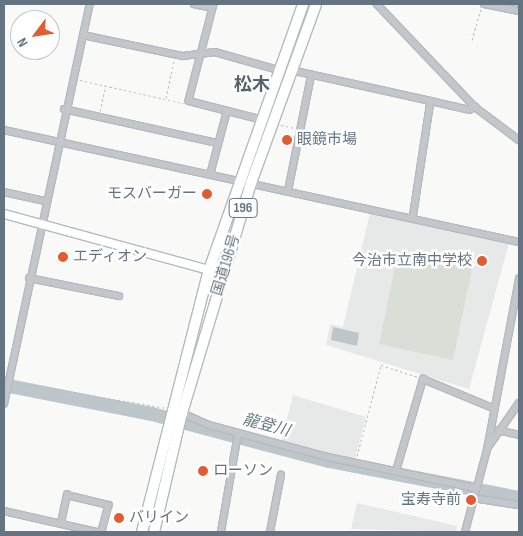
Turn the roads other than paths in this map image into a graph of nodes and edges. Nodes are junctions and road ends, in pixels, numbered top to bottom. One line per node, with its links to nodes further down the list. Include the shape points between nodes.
1 (90, 4): 9 (street)
2 (194, 4): 7 (street)
3 (303, 4): 11 (highway, 国道196号 / 196)
4 (316, 4): 11 (highway, 国道196号 / 196)
5 (377, 4): 14 (street)
6 (483, 4): 8 (street)
7 (214, 6): 10 (street)
8 (519, 11)
9 (83, 35): 10 (street, via 176,54); 15 (street)
10 (201, 54): 11 (street, via 216,52); 16 (street, via 189,101)
11 (284, 70): 12 (street); 17 (highway, 国道196号 / 196); 24 (highway, 国道196号 / 196)
12 (311, 76): 13 (street); 25 (street)
13 (431, 101): 14 (street, via 469,110); 29 (street)
14 (475, 107): 19 (street)
15 (64, 109): 20 (street); 21 (street)
16 (227, 112): 17 (street); 20 (street)
17 (259, 119): 23 (highway, 国道196号 / 196)
18 (4, 130): 21 (street)
19 (519, 140)
20 (217, 143): 22 (street)
21 (57, 144): 22 (street); 27 (street)
22 (210, 175): 23 (street)
23 (238, 179): 24 (street); 32 (highway, 国道196号 / 196)
24 (251, 183): 25 (street); 33 (highway, 国道196号 / 196)
25 (288, 191): 29 (street)
26 (4, 192): 27 (street)
27 (45, 201): 30 (street)
28 (4, 214): 30 (street)
29 (413, 218): 31 (street)
30 (40, 224): 32 (street); 34 (street)
31 (519, 242)
32 (209, 270): 33 (street); 40 (highway, 国道196号 / 196)
33 (223, 274): 40 (highway, 国道196号 / 196)
34 (29, 278): 36 (street); 38 (street)
35 (519, 280): 39 (street)
36 (120, 296)
37 (519, 403): 42 (street)
38 (4, 404)
39 (493, 408): 45 (street); 46 (street, via 423,379)
40 (177, 413): 41 (highway, 国道196号 / 196); 43 (street)
41 (173, 428): 55 (highway, 国道196号 / 196); 56 (highway, 国道196号 / 196)
42 (498, 430): 44 (street); 45 (street)
43 (238, 434): 46 (street); 57 (street)
44 (519, 435)
45 (486, 450): 48 (street)
46 (396, 471): 48 (street)
47 (282, 474): 58 (street)
48 (475, 488): 49 (street)
49 (473, 498): 50 (street); 59 (street)
50 (519, 505)
51 (4, 511): 52 (street)
52 (61, 523): 53 (street); 54 (street, via 67,494 109,505)
53 (97, 532)
54 (102, 532)
55 (142, 532)
56 (154, 532)
57 (221, 532)
58 (270, 532)
59 (466, 532)

